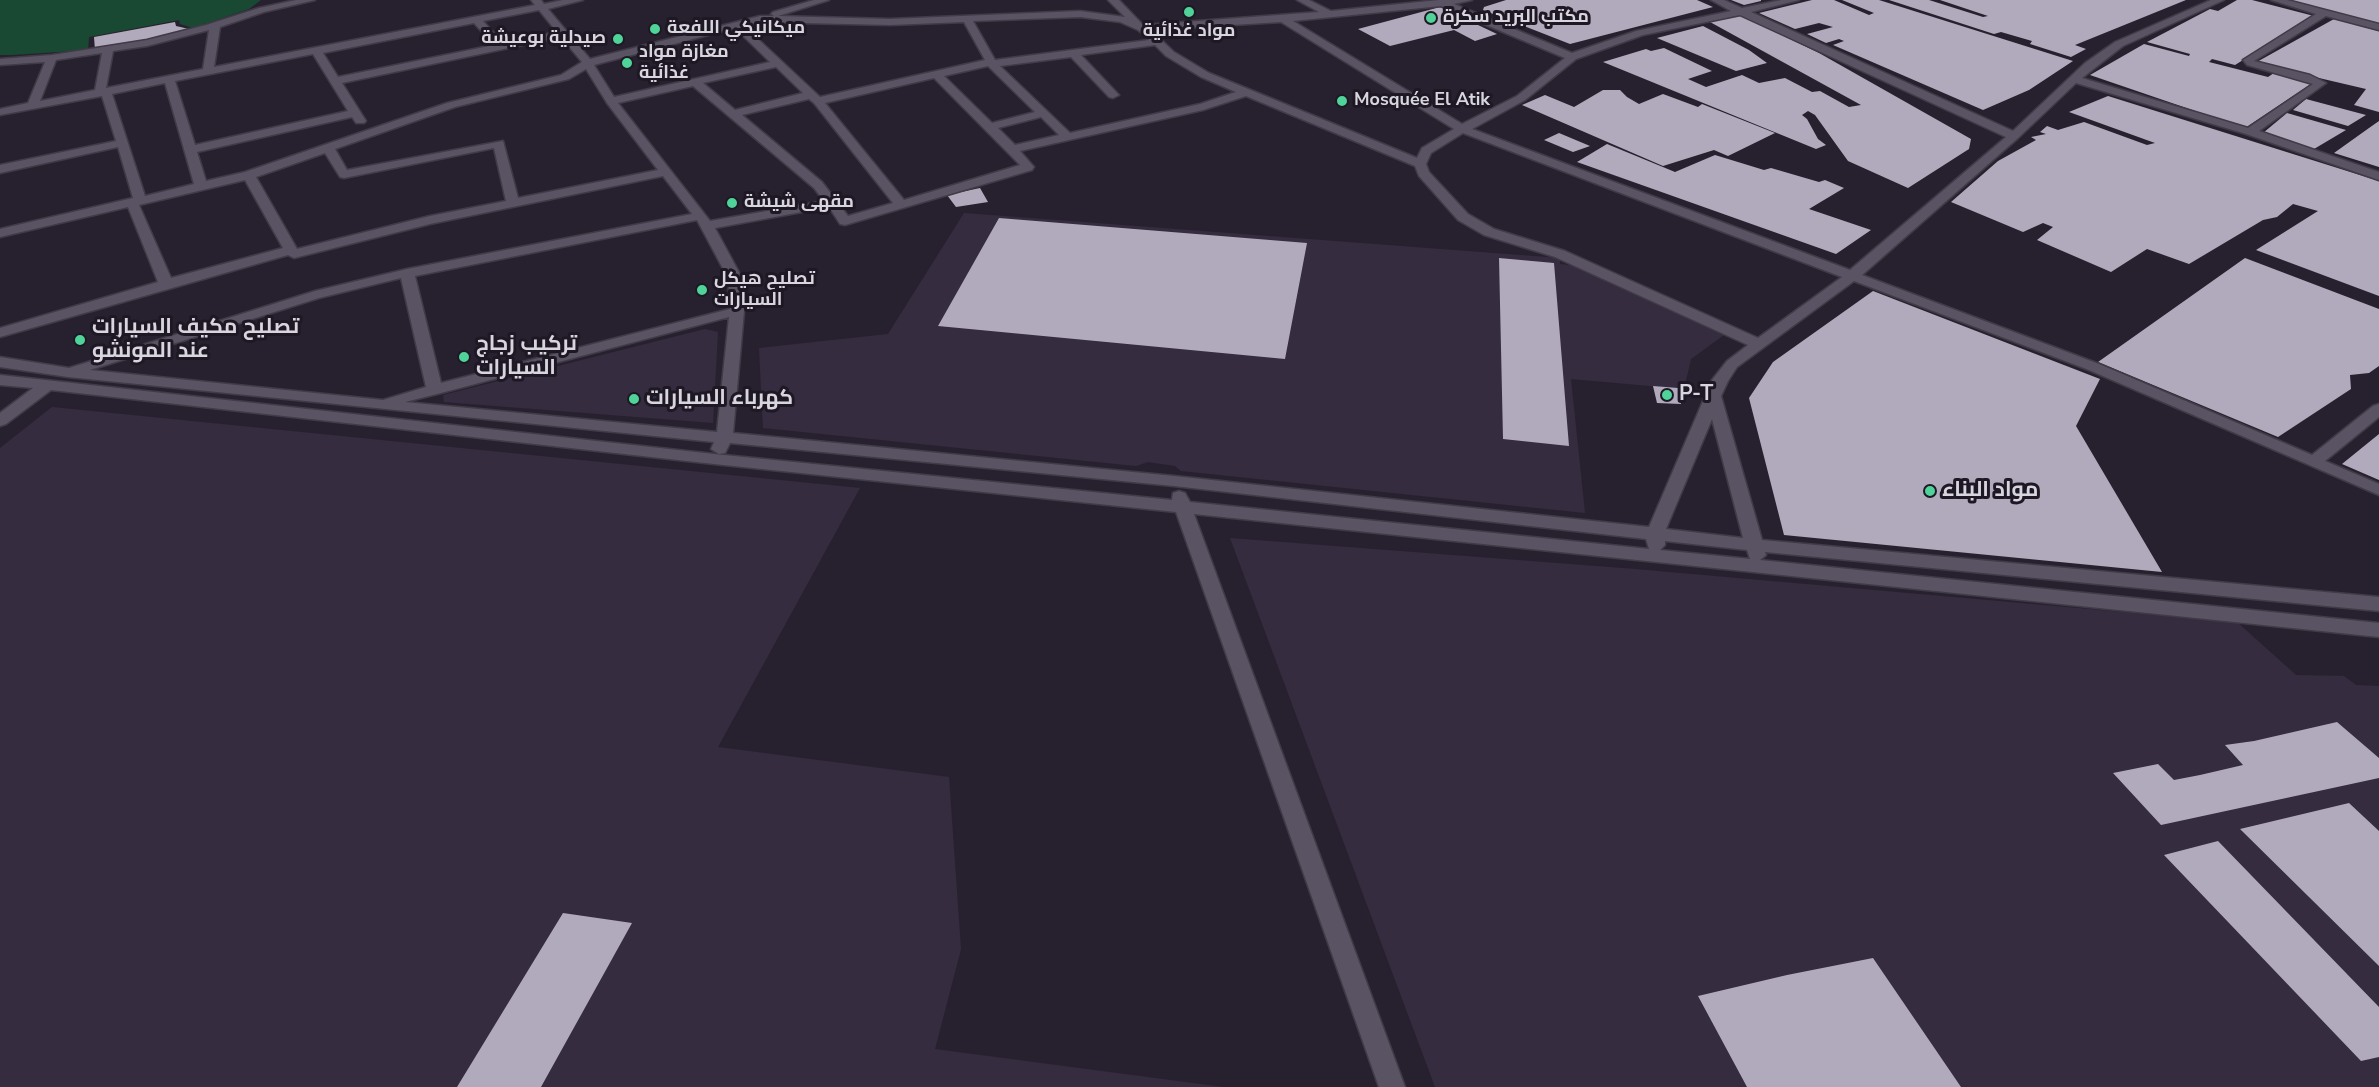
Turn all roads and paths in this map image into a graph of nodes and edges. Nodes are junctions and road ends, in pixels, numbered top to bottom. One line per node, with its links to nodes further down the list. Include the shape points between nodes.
1 (310, 0): 13 (street)
2 (578, 0): 11 (street)
3 (1113, 0): 23 (street)
4 (1302, 0): 16 (street)
5 (1467, 0): 12 (street)
6 (1716, 0): 14 (street)
7 (1794, 0): 14 (street)
8 (2276, 0): 15 (street)
9 (817, 1): 18 (street)
10 (2212, 1): 40 (street, via 2119,44)
11 (539, 3): 17 (street); 25 (street)
12 (1445, 4): 16 (street); 31 (street)
13 (265, 5): 22 (street)
14 (1744, 11): 31 (street, via 1640,33); 57 (street)
15 (2324, 13): 24 (street); 55 (street, via 2248,60 2321,83)
16 (1331, 15): 20 (street)
17 (476, 19): 27 (street); 29 (street)
18 (760, 19): 19 (street); 21 (street)
19 (966, 19): 23 (street, via 1080,14 1122,19); 36 (street)
20 (1283, 19): 23 (street); 54 (street)
21 (737, 25): 34 (street); 35 (street)
22 (215, 26): 28 (street); 37 (street)
23 (1141, 26): 26 (street)
24 (2379, 27)
25 (563, 34): 27 (street); 34 (street)
26 (1158, 42): 30 (street); 44 (street, via 1185,64)
27 (501, 47): 41 (street)
28 (108, 50): 32 (street); 43 (street)
29 (315, 50): 37 (street); 41 (street)
30 (1074, 54): 36 (street); 45 (street)
31 (1572, 57): 54 (street, via 1521,98)
32 (52, 58): 33 (street); 48 (street)
33 (0, 62)
34 (588, 63): 47 (street); 56 (street, via 565,77 450,105)
35 (779, 63): 42 (street); 46 (street)
36 (992, 63): 38 (street); 51 (street)
37 (208, 71): 39 (street)
38 (936, 74): 46 (street); 53 (street)
39 (169, 79): 43 (street); 62 (street)
40 (2074, 79): 55 (street); 57 (street)
41 (335, 81): 50 (street)
42 (695, 82): 47 (street); 52 (street)
43 (103, 92): 48 (street); 59 (street)
44 (1244, 93): 58 (street, via 1203,107); 63 (street)
45 (1113, 95)
46 (814, 98): 52 (street); 72 (street)
47 (612, 101): 65 (street)
48 (33, 105): 49 (street)
49 (0, 112)
50 (355, 113): 56 (street); 62 (street)
51 (1043, 113): 53 (street); 58 (street)
52 (733, 114): 71 (street, via 818,185)
53 (990, 128): 61 (street)
54 (1462, 129): 63 (street, via 1426,151); 77 (street)
55 (2250, 132): 67 (street)
56 (369, 135): 60 (street)
57 (2014, 136): 77 (street)
58 (1068, 137): 61 (street)
59 (122, 144): 64 (street); 69 (street)
60 (329, 149): 66 (street); 70 (street, via 344,174 499,144)
61 (1012, 149): 72 (street, via 1028,167)
62 (190, 150): 68 (street)
63 (1420, 164): 81 (street, via 1423,173 1462,217 1489,231 1560,254)
64 (0, 169)
65 (668, 172): 70 (street); 73 (street)
66 (249, 175): 68 (street); 75 (street)
67 (2379, 176)
68 (201, 186): 69 (street)
69 (136, 201): 74 (street); 78 (street)
70 (513, 202): 75 (street, via 294,254)
71 (832, 203): 72 (street, via 845,221); 73 (street)
72 (901, 204)
73 (703, 220): 76 (street); 79 (street, via 735,278)
74 (0, 232)
75 (291, 250): 78 (street)
76 (407, 273): 83 (street, via 315,295); 86 (street)
77 (1852, 276): 81 (street); 93 (street, via 2094,367)
78 (166, 284): 80 (street)
79 (737, 311): 86 (street); 91 (street)
80 (0, 333)
81 (1758, 344): 87 (street, via 1732,364)
82 (0, 362): 83 (street)
83 (68, 372): 85 (street); 88 (street)
84 (0, 380): 85 (street)
85 (46, 387): 90 (street); 92 (street)
86 (435, 390): 88 (street)
87 (1713, 394): 97 (street); 98 (street)
88 (377, 404): 91 (street)
89 (2379, 409): 93 (street)
90 (0, 421)
91 (724, 438): 92 (street); 94 (street)
92 (714, 459): 96 (street)
93 (2313, 462): 95 (street)
94 (1174, 481): 96 (street); 97 (street)
95 (2379, 490)
96 (1182, 506): 99 (street); 103 (street)
97 (1655, 534): 98 (street); 99 (street)
98 (1754, 545): 100 (street); 101 (street)
99 (1658, 556): 100 (street)
100 (1760, 566): 102 (street)
101 (2379, 604)
102 (2379, 630)
103 (1392, 1087)

